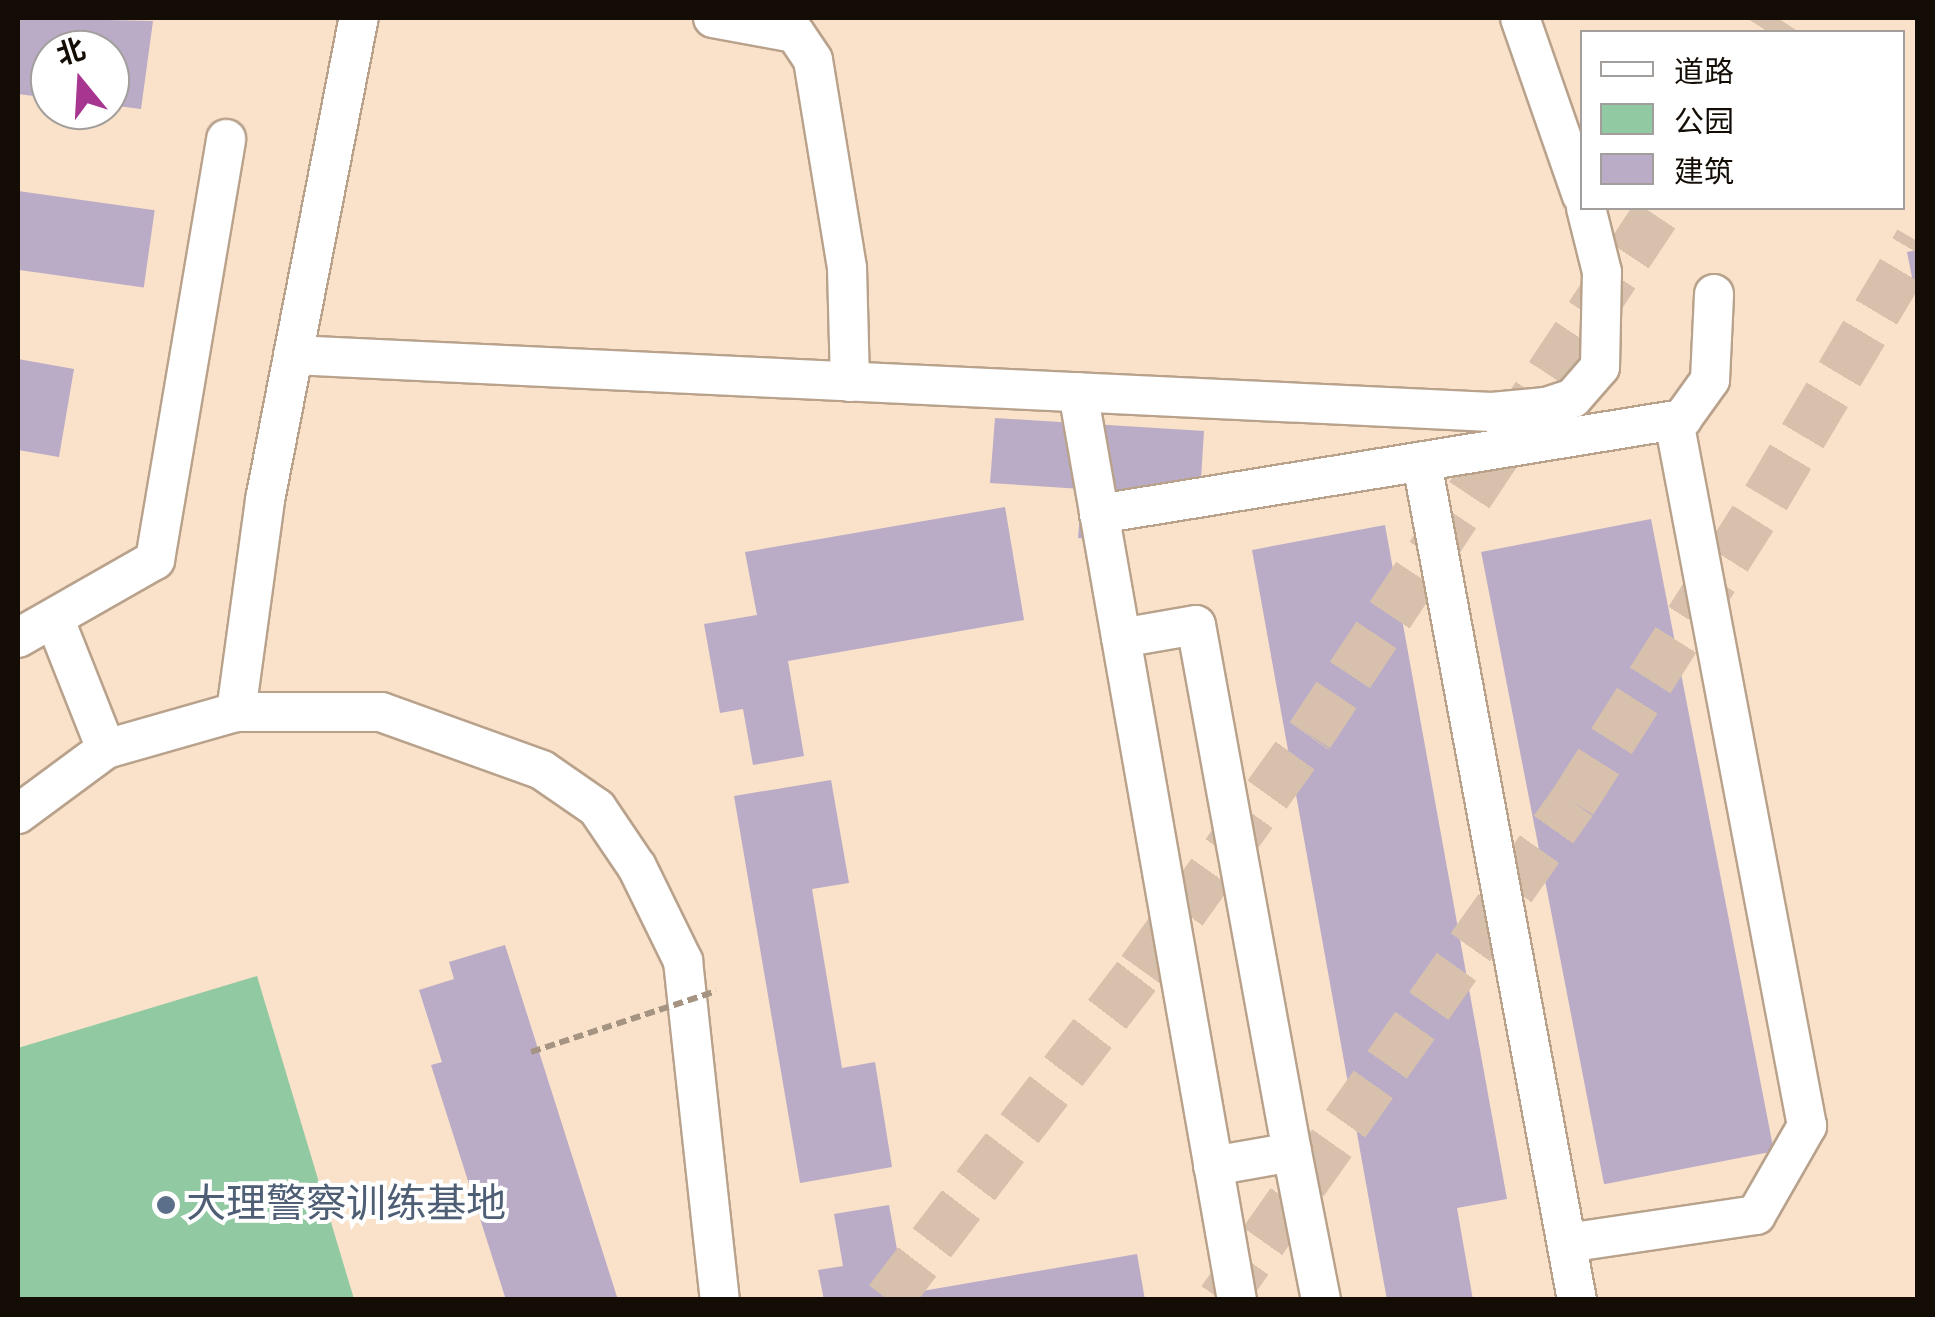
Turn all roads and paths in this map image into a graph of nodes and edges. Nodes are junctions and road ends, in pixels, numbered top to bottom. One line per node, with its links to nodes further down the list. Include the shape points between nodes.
1 (358, 18): 8 (street)
2 (713, 18): 9 (street, via 796,32 812,60 844,250)
3 (1520, 18): 5 (street)
4 (226, 139): 14 (street, via 155,560)
5 (1580, 190)
6 (1586, 210): 10 (street, via 1602,272 1605,332 1600,367 1572,398 1492,412)
7 (1714, 294): 11 (street, via 1710,380 1702,398)
8 (293, 355): 9 (street); 17 (street)
9 (850, 382): 10 (street)
10 (1078, 392): 13 (street)
11 (1674, 421): 12 (street); 24 (street, via 1808,1126 1756,1214)
12 (1422, 463): 13 (street); 24 (street)
13 (1099, 514): 16 (street)
14 (54, 620): 15 (street); 18 (street)
15 (18, 638)
16 (1121, 638): 22 (street, via 1196,625); 23 (street)
17 (236, 712): 18 (street); 25 (street, via 382,712 542,770 597,808 637,867 683,961)
18 (106, 749): 19 (street)
19 (18, 814)
20 (716, 992): 21 (path, bridge)
21 (531, 1052)
22 (1292, 1152): 23 (street); 27 (street)
23 (1213, 1166): 26 (street)
24 (1567, 1243): 28 (street)
25 (720, 1300)
26 (1236, 1300)
27 (1321, 1300)
28 (1577, 1300)

